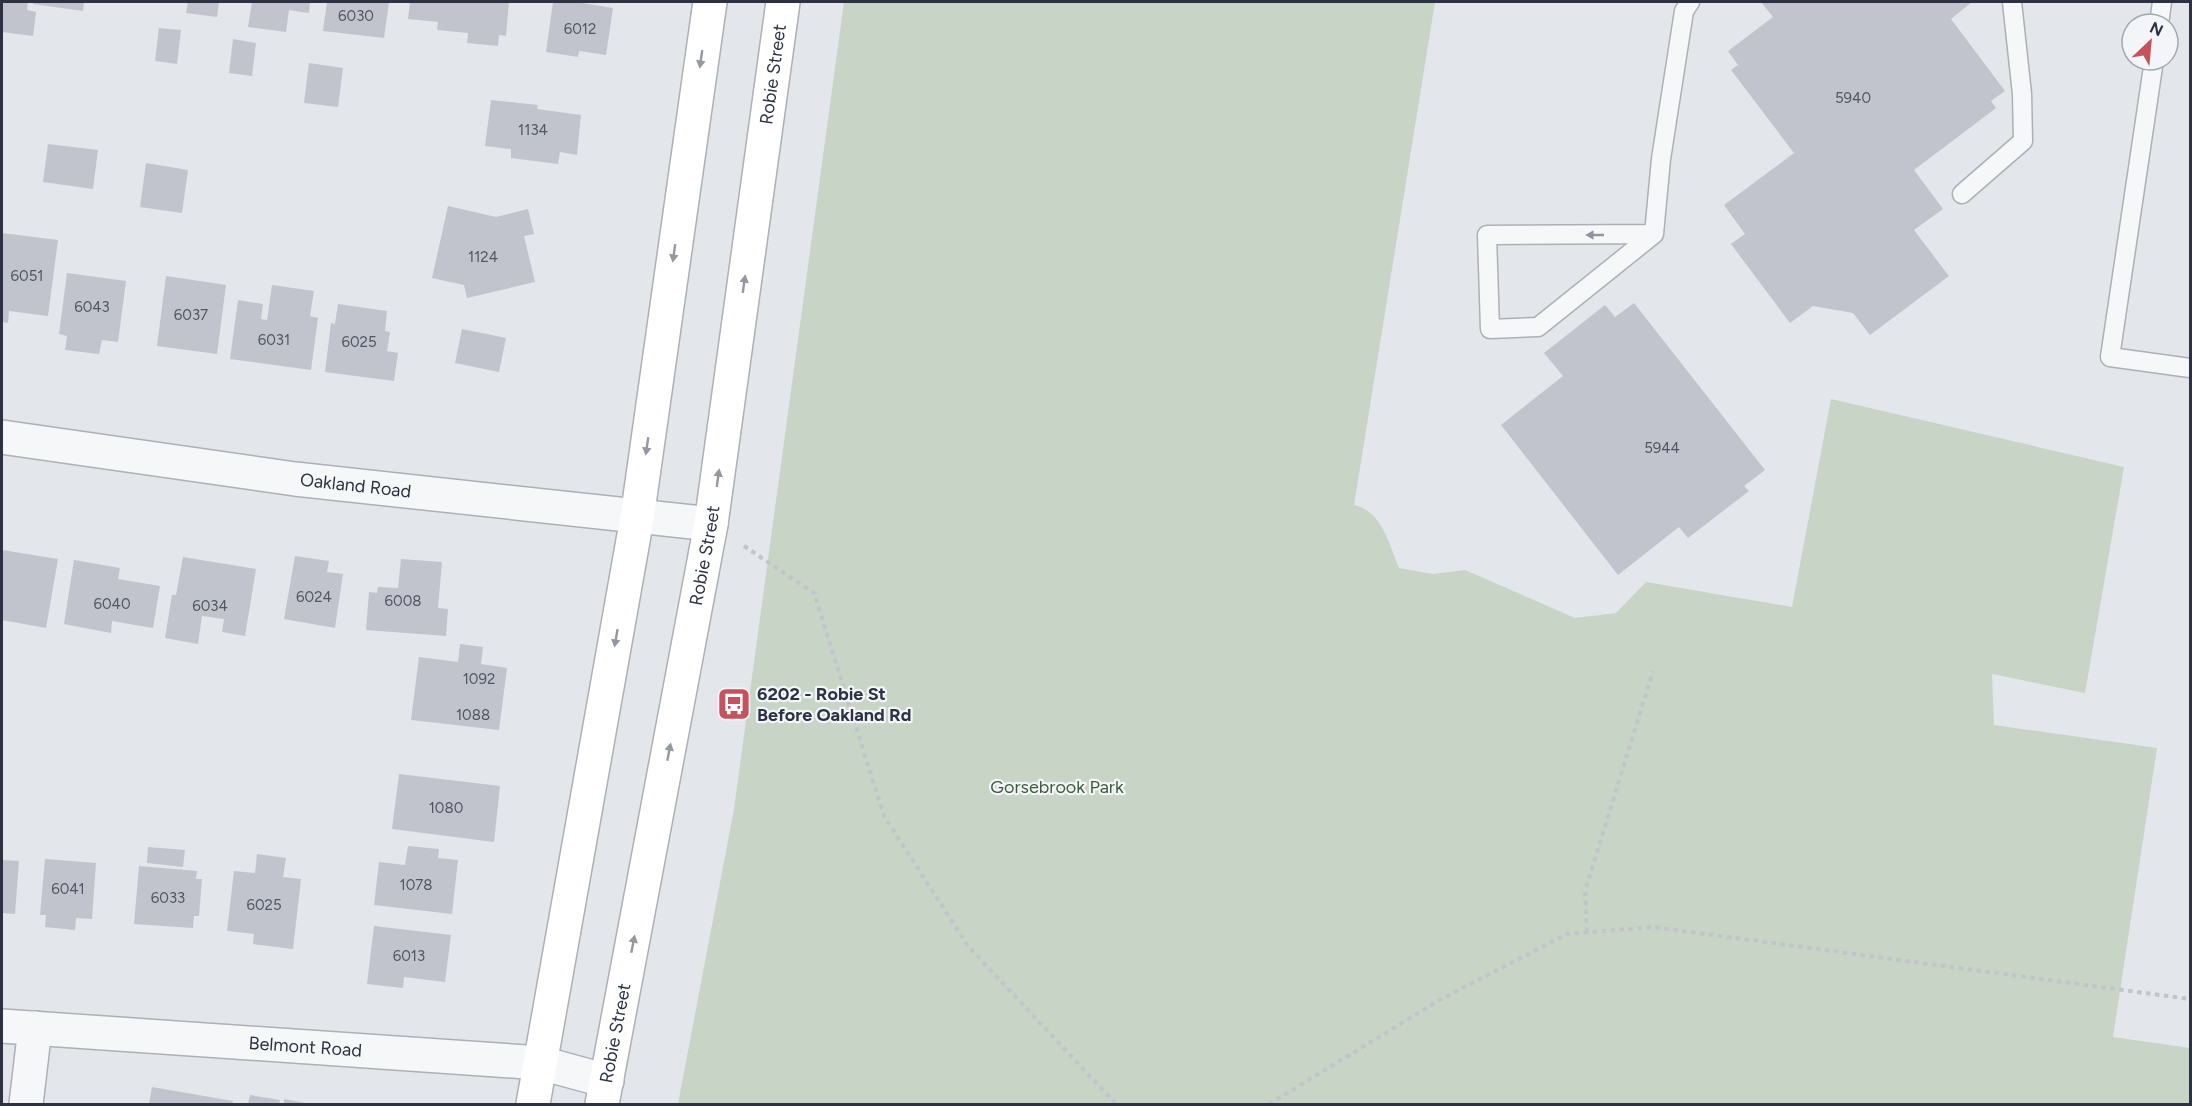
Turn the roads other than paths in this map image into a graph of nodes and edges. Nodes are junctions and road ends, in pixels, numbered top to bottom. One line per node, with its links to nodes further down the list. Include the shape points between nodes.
1 (710, 2): 10 (main road, one-way to 10)
2 (783, 2): 11 (main road, Robie Street, one-way to 2)
3 (1690, 2): 7 (lane, via 1684,11 1661,159)
4 (2012, 2): 6 (lane, via 2023,141)
5 (2152, 72): 8 (lane, via 2110,357)
6 (1962, 194)
7 (1654, 234): 7 (lane, one-way to 7, via 1487,235 1490,328 1538,327)
8 (2190, 368)
9 (2, 437): 10 (street, Oakland Road, via 295,479)
10 (637, 518): 11 (street, Oakland Road); 14 (main road, one-way to 14)
11 (711, 524): 15 (main road, Robie Street, one-way to 11)
12 (2, 1026): 13 (street, Belmont Road)
13 (35, 1028): 14 (street, Belmont Road); 16 (street)
14 (541, 1063): 15 (street, Belmont Road); 17 (main road)
15 (605, 1093)
16 (26, 1104)
17 (533, 1104)

